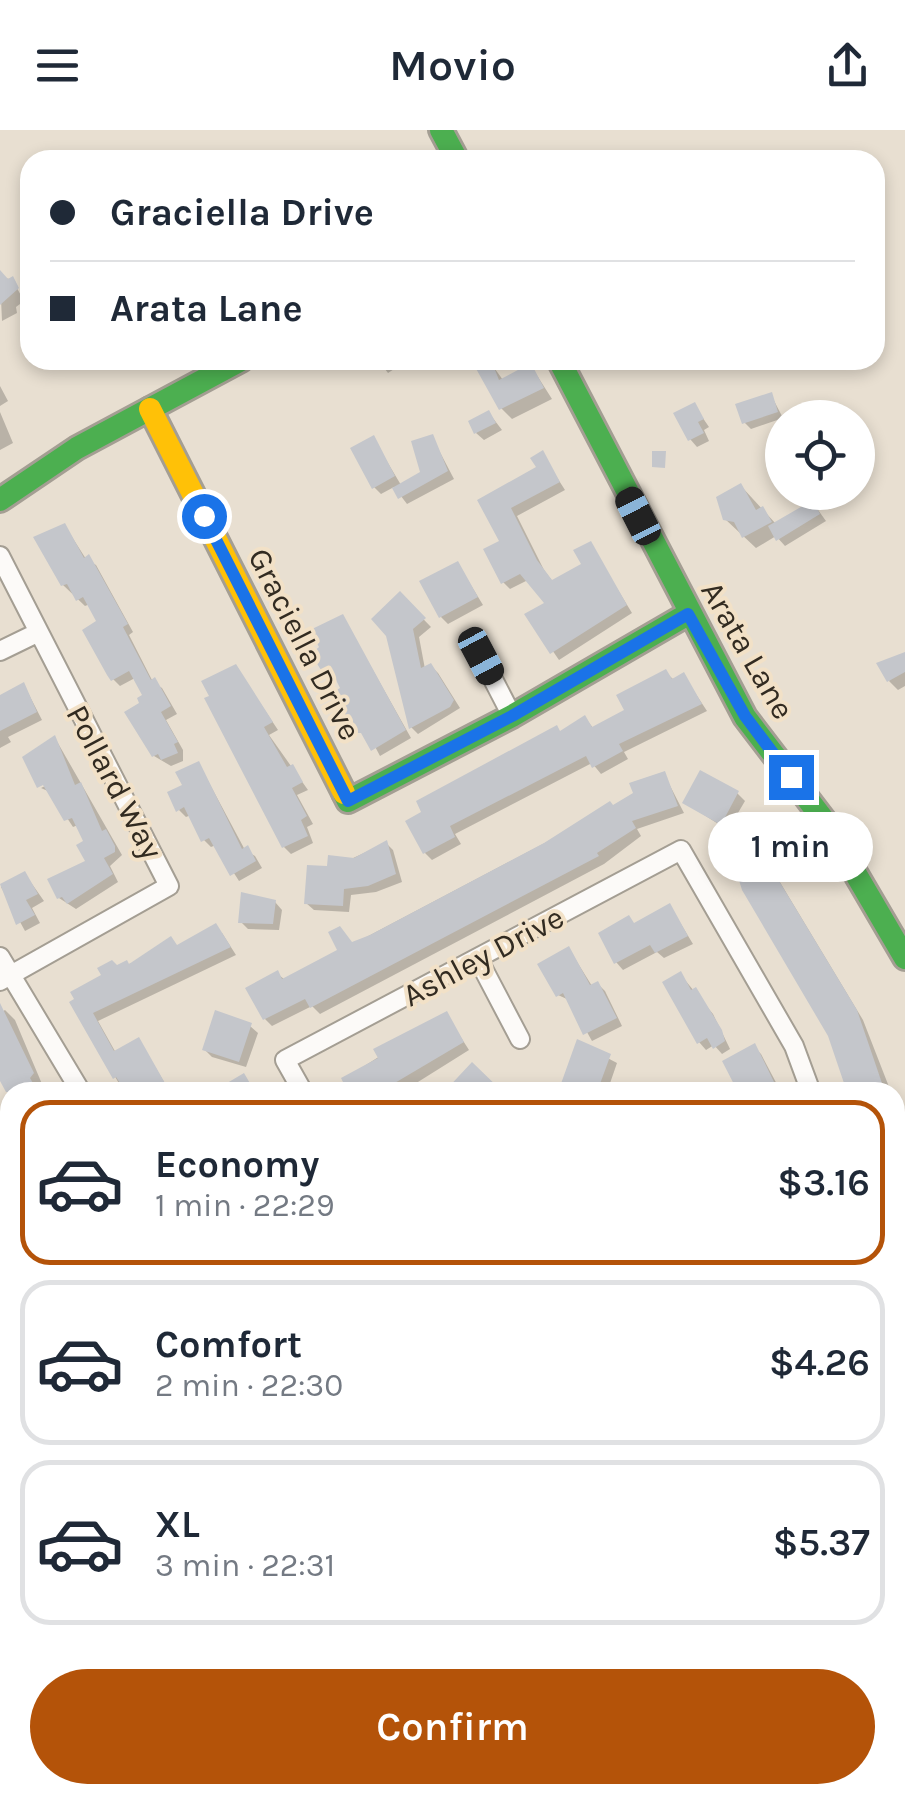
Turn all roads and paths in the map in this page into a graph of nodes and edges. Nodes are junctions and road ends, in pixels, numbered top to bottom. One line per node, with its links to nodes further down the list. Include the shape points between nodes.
1 (222, 370): 3 (street)
2 (564, 370): 6 (street, Arata Lane)
3 (150, 409): 4 (street); 10 (street, Graciella Drive, via 348,801)
4 (0, 500)
5 (0, 556): 7 (street, Pollard Way)
6 (688, 614): 10 (street); 12 (street, Arata Lane, via 745,716 826,823)
7 (37, 633): 8 (street); 14 (street, Pollard Way, via 169,886)
8 (0, 652)
9 (481, 656): 10 (street)
10 (512, 716)
11 (0, 957): 14 (street)
12 (905, 958)
13 (478, 960): 15 (street); 17 (street, Ashley Drive, via 285,1060); 18 (street, Ashley Drive, via 681,850)
14 (6, 977): 16 (street)
15 (520, 1039)
16 (74, 1082)
17 (297, 1082)
18 (808, 1082)

